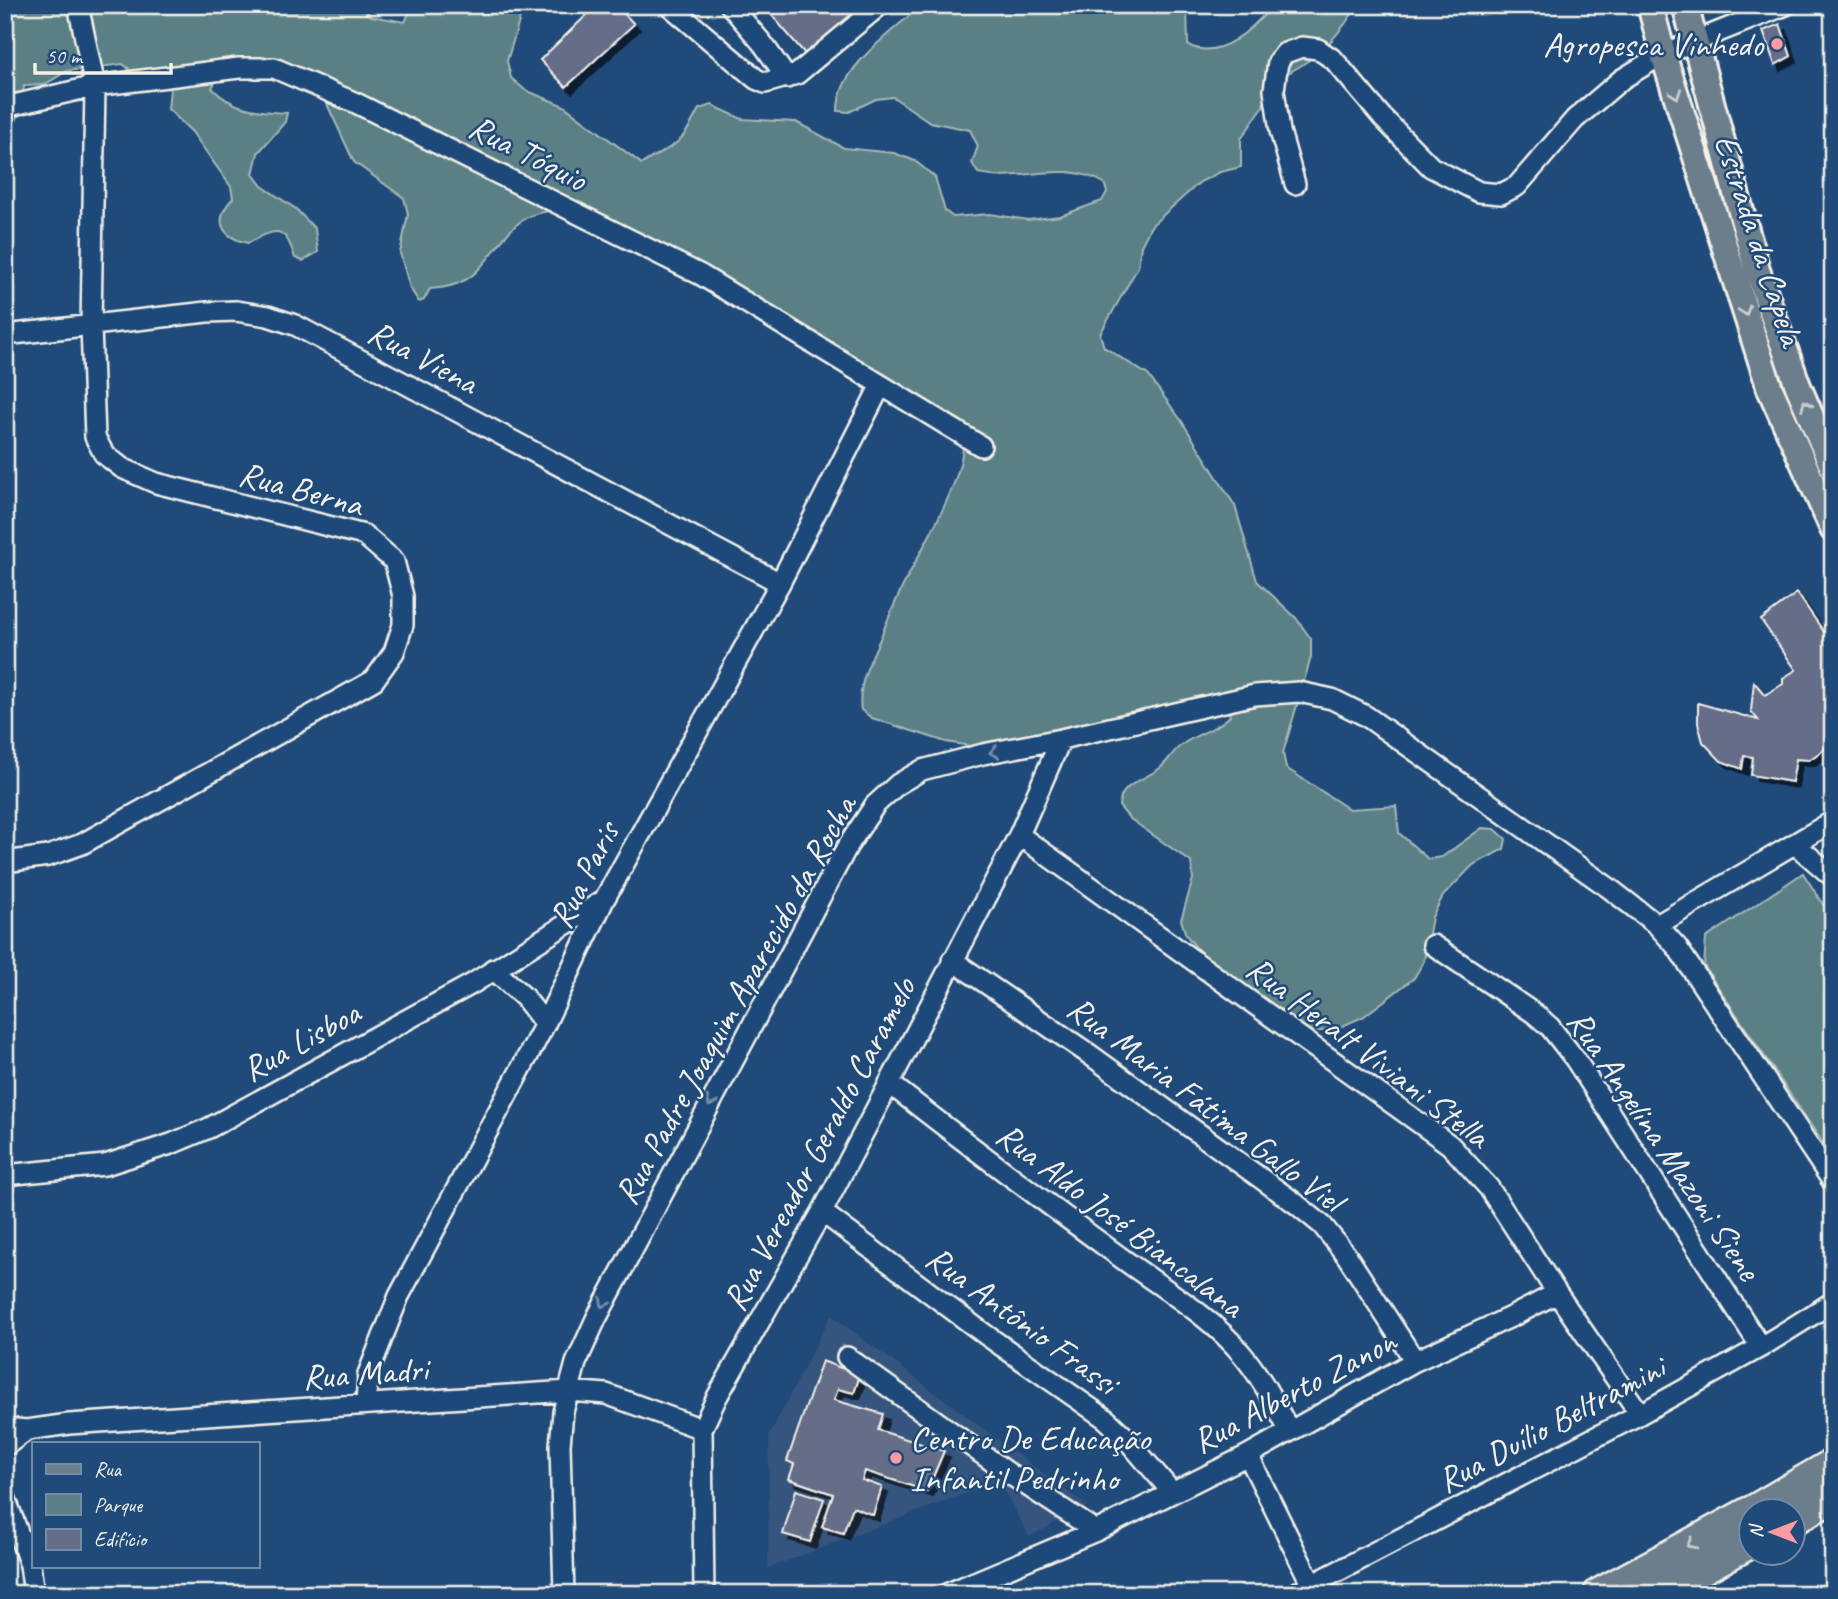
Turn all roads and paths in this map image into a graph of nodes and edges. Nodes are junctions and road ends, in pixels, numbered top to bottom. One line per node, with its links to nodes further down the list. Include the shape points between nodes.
1 (78, 5): 11 (street, Rua Berna)
2 (669, 5): 10 (street, via 756,79 765,83)
3 (730, 5): 10 (street)
4 (880, 5): 10 (street)
5 (1650, 5): 9 (main road, Estrada da Capela)
6 (1685, 5): 8 (main road, Estrada da Capela)
7 (1786, 5): 8 (street)
8 (1696, 43): 9 (street); 18 (main road, Estrada da Capela, one-way to 8, via 1757,270)
9 (1663, 54): 13 (street, via 1622,79 1574,119 1517,186 1501,194 1479,192 1431,167 1334,60 1318,49 1303,47 1285,53 1278,61 1274,90); 19 (main road, Estrada da Capela, one-way to 19, via 1770,389)
10 (787, 78)
11 (95, 86): 12 (street, Rua Tóquio); 14 (street, Rua Berna); 16 (street, Rua Tóquio, via 239,68 274,68 356,103 701,275)
12 (5, 107)
13 (1295, 184)
14 (91, 326): 15 (street, Rua Viena); 20 (street, Rua Viena, via 236,311 295,325); 25 (street, Rua Berna, via 95,437 104,454 156,483 363,535 394,561 403,596 403,625 394,652 374,680 82,845)
15 (5, 335)
16 (881, 385): 17 (street, Rua Tóquio); 20 (street, Rua Paris)
17 (981, 446)
18 (1833, 468)
19 (1832, 527)
20 (780, 583): 27 (street, Rua Paris)
21 (1061, 739): 23 (street, Rua Vereador Geraldo Caramelo); 28 (street, Rua Padre Joaquim Aparecido da Rocha, via 1255,695 1298,692 1332,699 1366,716); 42 (street, Rua Padre Joaquim Aparecido da Rocha, one-way to 42, via 922,770 898,783 875,804 847,847 596,1319)
22 (1833, 821): 24 (street)
23 (1019, 835): 30 (street, Rua Vereador Geraldo Caramelo); 37 (street, Rua Heralt Viviani Stella, via 1450,1145 1489,1188)
24 (1795, 844): 26 (street); 28 (street)
25 (5, 862)
26 (1833, 877)
27 (604, 900): 31 (street, Rua Lisboa); 32 (street, Rua Paris)
28 (1657, 925): 35 (street, Rua Padre Joaquim Aparecido da Rocha, via 1677,947)
29 (1433, 945): 39 (street, Rua Angelina Mazoni Siene, via 1550,1027)
30 (952, 960): 33 (street, Rua Vereador Geraldo Caramelo); 41 (street, Rua Maria Fátima Gallo Viel, via 1322,1225)
31 (493, 969): 32 (street); 34 (street, Rua Lisboa, via 209,1128 105,1165)
32 (545, 1024): 43 (street, Rua Paris, via 399,1296 368,1374)
33 (890, 1083): 36 (street, Rua Vereador Geraldo Caramelo); 48 (street, Rua Aldo José Biancalana, via 997,1167 1210,1320 1241,1351)
34 (5, 1175)
35 (1833, 1182)
36 (821, 1212): 46 (street, Rua Vereador Geraldo Caramelo); 52 (street, Rua Antônio Frassi, via 1106,1419)
37 (1557, 1293): 41 (street, Rua Alberto Zanon); 44 (street, Rua Heralt Viviani Stella)
38 (1833, 1302): 39 (street, Rua Duílio Beltramini)
39 (1761, 1347): 44 (street, Rua Duílio Beltramini)
40 (848, 1357): 58 (street)
41 (1415, 1361): 48 (street, Rua Alberto Zanon)
42 (569, 1391): 43 (street, Rua Madri); 46 (street, Rua Madri, via 606,1394); 62 (street, Rua Padre Joaquim Aparecido da Rocha, via 560,1445)
43 (366, 1404): 47 (street, Rua Madri)
44 (1640, 1414): 60 (street, Rua Duílio Beltramini)
45 (5, 1428): 47 (street, Rua Madri)
46 (702, 1429): 63 (street, Rua Vereador Geraldo Caramelo)
47 (27, 1430): 49 (street, Rua Madri)
48 (1289, 1430): 50 (street, Rua Alberto Zanon)
49 (5, 1446)
50 (1248, 1455): 52 (street, Rua Alberto Zanon); 60 (street)
51 (1833, 1464): 55 (highway)
52 (1172, 1492): 58 (street, Rua Alberto Zanon)
53 (5, 1497): 61 (street, via 30,1565)
54 (1833, 1497): 56 (highway)
55 (1775, 1498)
56 (1806, 1513)
57 (1736, 1520): 66 (highway, one-way to 66)
58 (1096, 1531): 64 (street, Rua Alberto Zanon)
59 (1736, 1551): 67 (highway)
60 (1312, 1585): 65 (street, Rua Duílio Beltramini)
61 (34, 1594)
62 (564, 1594)
63 (704, 1594)
64 (946, 1594)
65 (1294, 1594)
66 (1599, 1594)
67 (1655, 1594)

